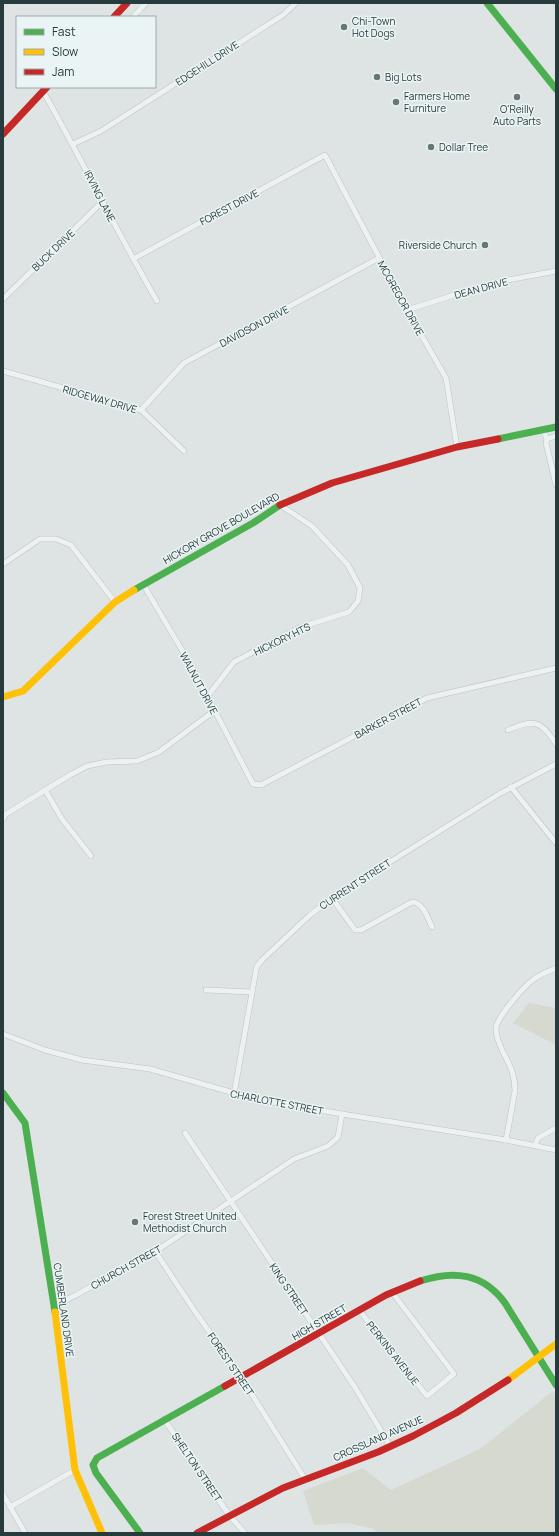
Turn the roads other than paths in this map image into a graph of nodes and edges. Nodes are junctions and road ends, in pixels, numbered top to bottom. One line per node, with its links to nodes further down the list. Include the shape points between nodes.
1 (127, 3): 5 (main road)
2 (146, 3): 6 (street)
3 (296, 3): 10 (street, EDGEHILL DRIVE, via 283,14 101,131)
4 (487, 3): 8 (main road)
5 (115, 16)
6 (134, 16)
7 (45, 89): 9 (main road); 10 (street, IRVING LANE)
8 (556, 89)
9 (3, 134)
10 (74, 144): 12 (street, IRVING LANE)
11 (325, 155): 13 (street, FOREST DRIVE); 14 (street, MCGREGOR DRIVE)
12 (103, 201): 13 (street, IRVING LANE); 16 (street, BUCK DRIVE)
13 (133, 258): 17 (street, IRVING LANE)
14 (380, 258): 18 (street, MCGREGOR DRIVE); 20 (street, DAVIDSON DRIVE, via 184,363)
15 (556, 271): 18 (street, DEAN DRIVE, via 492,283)
16 (3, 298)
17 (157, 301)
18 (407, 310): 25 (street, MCGREGOR DRIVE, via 446,378)
19 (3, 371): 20 (street, RIDGEWAY DRIVE)
20 (141, 410): 26 (street, RIDGEWAY DRIVE)
21 (556, 427): 22 (main road, HICKORY GROVE BOULEVARD)
22 (543, 429): 24 (street); 25 (main road, HICKORY GROVE BOULEVARD)
23 (556, 436): 24 (street)
24 (547, 439): 27 (street)
25 (457, 447): 28 (main road, HICKORY GROVE BOULEVARD, via 332,482)
26 (184, 451)
27 (556, 485)
28 (280, 505): 30 (main road, HICKORY GROVE BOULEVARD, via 253,523); 34 (street, HICKORY HTS, via 312,526 348,565 360,588 358,601 349,612 301,627 234,662)
29 (3, 564): 31 (street, via 40,539 56,539 71,545)
30 (143, 584): 31 (main road, HICKORY GROVE BOULEVARD); 34 (street, WALNUT DRIVE)
31 (115, 602): 33 (main road, HICKORY GROVE BOULEVARD, via 23,691)
32 (556, 668): 39 (street, BARKER STREET, via 426,698 261,786)
33 (3, 697)
34 (207, 697): 35 (street, WALNUT DRIVE)
35 (214, 711): 39 (street, WALNUT DRIVE); 41 (street, via 159,752 137,762 107,762 87,766)
36 (508, 730): 37 (street, via 526,723 538,724 545,728)
37 (556, 744)
38 (556, 764): 40 (street, CURRENT STREET)
39 (253, 784)
40 (511, 787): 44 (street); 46 (street, CURRENT STREET)
41 (45, 790): 43 (street); 45 (street, via 62,819)
42 (3, 808): 43 (street)
43 (5, 816)
44 (556, 843)
45 (91, 856)
46 (332, 898): 47 (street, via 356,930 361,930 412,902 421,906); 50 (street, CURRENT STREET, via 260,962)
47 (432, 927)
48 (556, 968): 57 (street, via 528,984 503,1014 496,1027 497,1038 512,1069 515,1084)
49 (206, 990): 50 (street)
50 (252, 992): 53 (street, CURRENT STREET)
51 (3, 1034): 53 (street, CHARLOTTE STREET, via 45,1050 82,1060 156,1070)
52 (3, 1093): 63 (main road, CUMBERLAND DRIVE, via 26,1123)
53 (234, 1094): 54 (street, CHARLOTTE STREET)
54 (342, 1114): 57 (street, CHARLOTTE STREET); 60 (street, CHURCH STREET, via 340,1130 334,1142 294,1159)
55 (556, 1128): 58 (street, via 538,1138)
56 (184, 1133): 60 (street, KING STREET)
57 (506, 1140): 58 (street, CHARLOTTE STREET)
58 (535, 1145): 59 (street, CHARLOTTE STREET)
59 (556, 1150)
60 (230, 1202): 61 (street, CHURCH STREET); 65 (street, KING STREET)
61 (156, 1251): 63 (street, CHURCH STREET, via 76,1295); 68 (street, FOREST STREET)
62 (392, 1292): 64 (main road, HIGH STREET); 64 (street, PERKINS AVENUE, via 454,1374 427,1396); 67 (main road, HIGH STREET, via 448,1274 475,1278 500,1296)
63 (54, 1302): 72 (main road, CUMBERLAND DRIVE)
64 (359, 1310): 65 (main road, HIGH STREET)
65 (319, 1333): 68 (main road, HIGH STREET); 71 (street, KING STREET)
66 (556, 1344): 67 (main road, CROSSLAND AVENUE)
67 (540, 1357): 69 (main road, HIGH STREET); 71 (main road, CROSSLAND AVENUE, via 477,1400)
68 (241, 1377): 70 (main road, HIGH STREET); 73 (street, FOREST STREET)
69 (556, 1385)
70 (164, 1419): 76 (street, SHELTON STREET); 79 (main road, HIGH STREET, via 102,1454 93,1465 99,1478)
71 (390, 1446): 73 (main road, CROSSLAND AVENUE)
72 (75, 1470): 75 (street); 78 (main road, CUMBERLAND DRIVE)
73 (305, 1479): 76 (main road, CROSSLAND AVENUE)
74 (3, 1494): 75 (street)
75 (10, 1507): 77 (street)
76 (229, 1515): 80 (main road, CROSSLAND AVENUE); 81 (street, SHELTON STREET)
77 (25, 1533)
78 (102, 1533)
79 (140, 1533)
80 (197, 1533)
81 (244, 1533)

